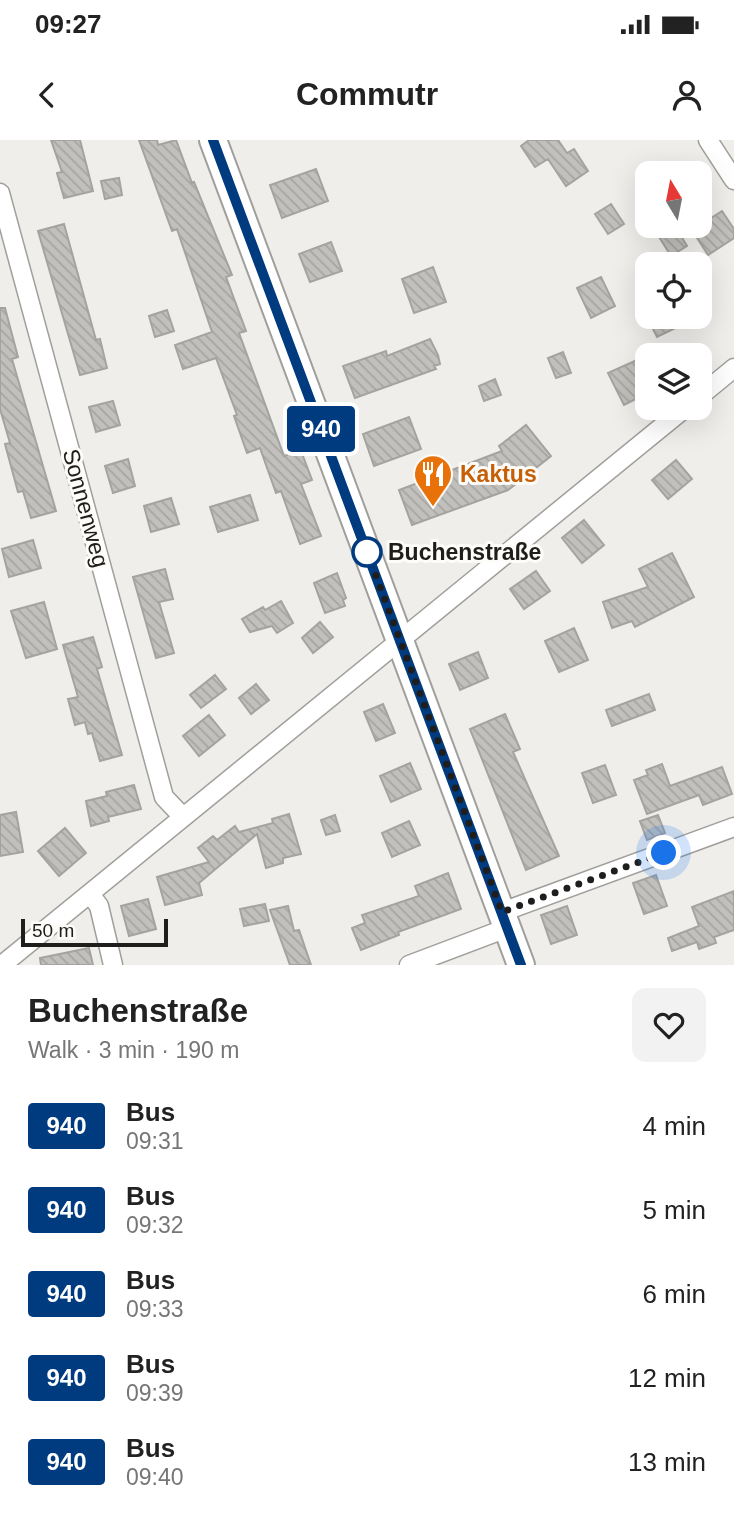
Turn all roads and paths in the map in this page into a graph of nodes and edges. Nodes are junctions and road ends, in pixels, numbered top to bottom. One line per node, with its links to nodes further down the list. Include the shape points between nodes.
1 (213, 140): 8 (street)
2 (708, 140): 3 (street)
3 (734, 180)
4 (0, 193): 9 (street, Sonnenweg, via 164,797)
5 (734, 368): 6 (street)
6 (712, 386)
7 (670, 420): 8 (street)
8 (400, 641): 9 (street); 12 (street)
9 (184, 817): 11 (street)
10 (734, 827): 12 (street)
11 (90, 894): 13 (street); 14 (street, via 99,906)
12 (505, 920): 15 (street); 16 (street)
13 (2, 965)
14 (113, 965)
15 (409, 965)
16 (521, 965)

